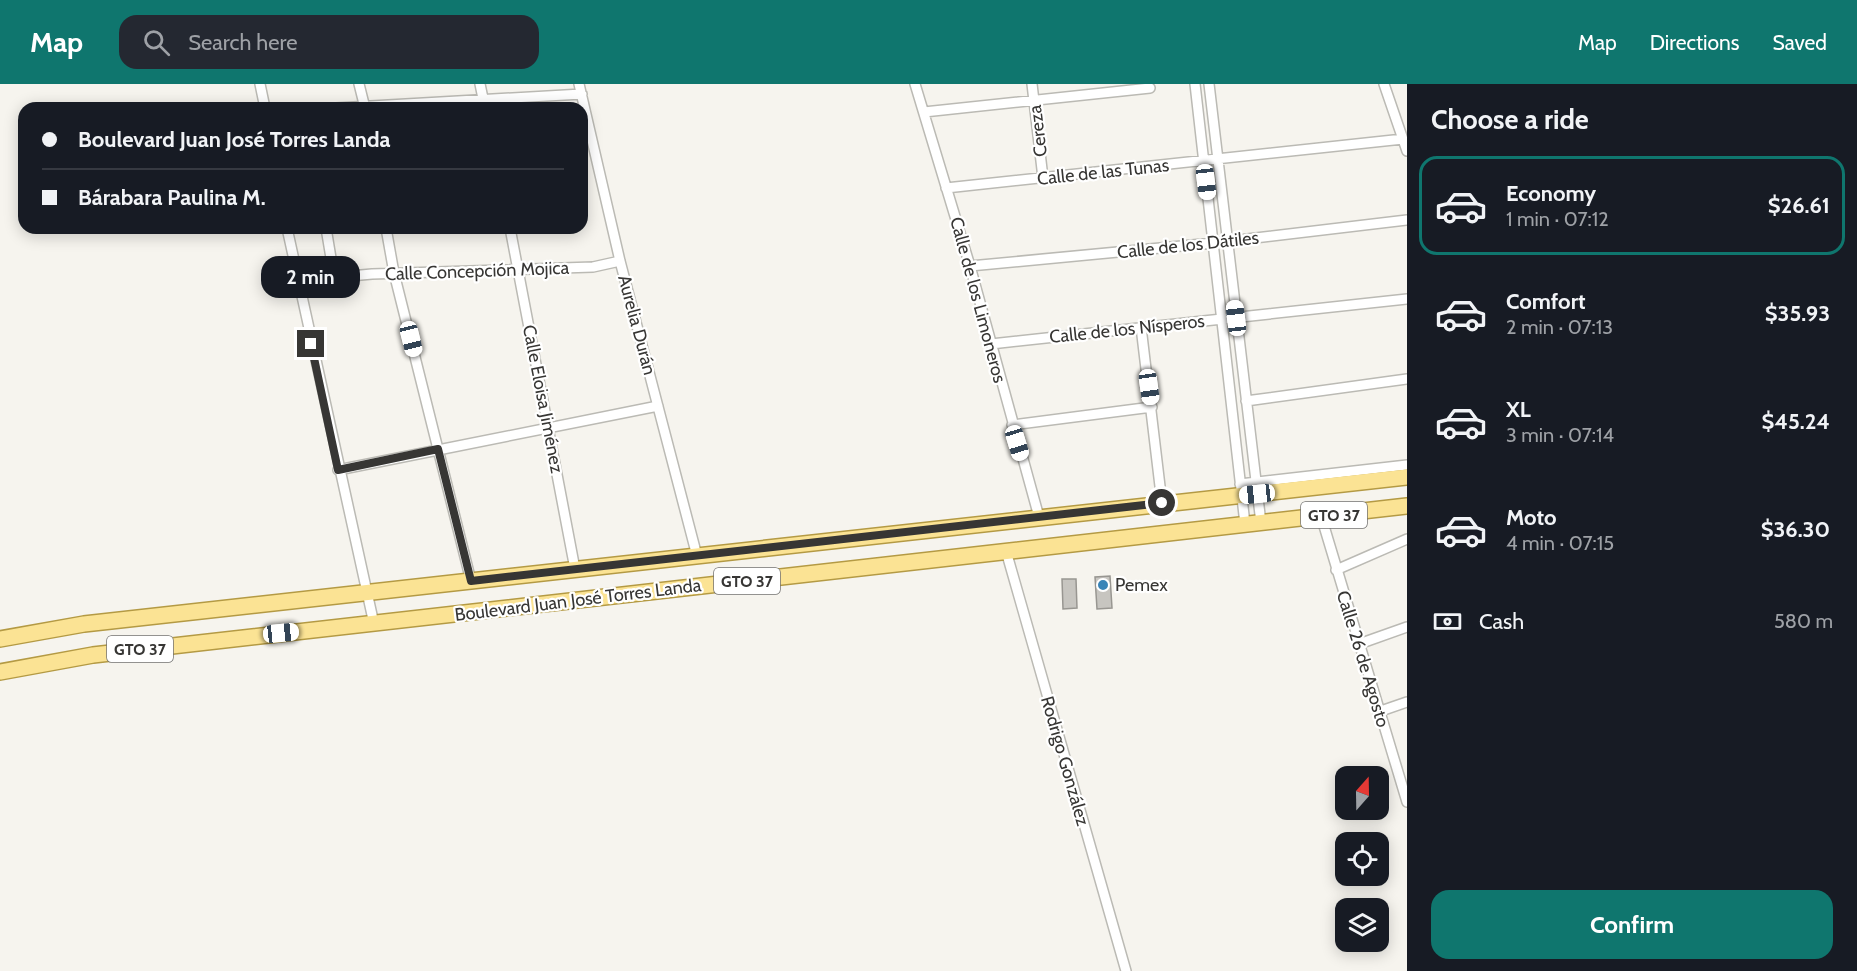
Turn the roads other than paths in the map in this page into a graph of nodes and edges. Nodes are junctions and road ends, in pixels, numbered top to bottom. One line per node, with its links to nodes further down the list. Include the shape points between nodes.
1 (260, 84): 12 (street)
2 (359, 84): 13 (street)
3 (480, 84): 14 (street)
4 (915, 84): 16 (street, Calle de los Limoneros)
5 (1032, 84): 11 (street, Cereza)
6 (1195, 84): 21 (street)
7 (1209, 84): 20 (street)
8 (1384, 84): 18 (street)
9 (1150, 88): 11 (street)
10 (580, 89): 15 (street)
11 (1034, 99): 16 (street); 22 (street, Cereza)
12 (264, 102)
13 (363, 102)
14 (484, 102)
15 (498, 102)
16 (924, 112): 23 (street, Calle de los Limoneros)
17 (588, 123): 31 (street, Aurelia Durán)
18 (1403, 139): 19 (street); 20 (street, Calle de las Tunas)
19 (1407, 152)
20 (1217, 160): 21 (street, Calle de las Tunas); 29 (street)
21 (1204, 161): 22 (street, Calle de las Tunas); 30 (street)
22 (1043, 178): 23 (street, Calle de las Tunas)
23 (946, 188): 32 (street, Calle de los Limoneros)
24 (1407, 220): 29 (street, Calle de los Dátiles)
25 (288, 234): 36 (street)
26 (327, 234): 35 (street)
27 (387, 234): 34 (street)
28 (511, 234): 33 (street, Calle Eloisa Jiménez)
29 (1227, 241): 30 (street, Calle de los Dátiles); 38 (street)
30 (1213, 243): 32 (street, Calle de los Dátiles); 39 (street)
31 (620, 261): 33 (street, Calle Concepción Mojica, via 593,267); 44 (street, Aurelia Durán)
32 (970, 266): 41 (street, Calle de los Limoneros)
33 (519, 271): 34 (street, Calle Concepción Mojica); 47 (street, Calle Eloisa Jiménez)
34 (394, 273): 35 (street, Calle Concepción Mojica); 48 (street)
35 (334, 276): 36 (street, Calle Concepción Mojica)
36 (297, 281): 50 (street)
37 (1407, 299): 38 (street, Calle de los Nísperos)
38 (1236, 318): 39 (street, Calle de los Nísperos); 43 (street)
39 (1222, 319): 40 (street, Calle de los Nísperos); 52 (street)
40 (1141, 327): 41 (street, Calle de los Nísperos); 45 (street)
41 (990, 344): 46 (street, Calle de los Limoneros)
42 (1407, 379): 43 (street)
43 (1246, 401): 52 (street)
44 (658, 406): 47 (street); 61 (street, Aurelia Durán)
45 (1152, 407): 46 (street); 53 (street)
46 (1012, 425): 56 (street, Calle de los Limoneros)
47 (548, 428): 48 (street); 62 (street, Calle Eloisa Jiménez)
48 (438, 449): 50 (street); 64 (street)
49 (1407, 465): 52 (street)
50 (338, 470): 65 (street)
51 (1407, 477): 52 (main road, Boulevard Juan José Torres Landa / GTO 37)
52 (1249, 489): 53 (main road, Boulevard Juan José Torres Landa / GTO 37); 57 (street); 58 (street)
53 (1162, 503): 56 (main road, Boulevard Juan José Torres Landa / GTO 37)
54 (1407, 506): 55 (main road, Boulevard Juan José Torres Landa / GTO 37)
55 (1321, 516): 57 (main road, Boulevard Juan José Torres Landa / GTO 37); 63 (street, Calle 26 de Agosto)
56 (1039, 518): 61 (main road, Boulevard Juan José Torres Landa / GTO 37)
57 (1261, 523): 58 (main road, Boulevard Juan José Torres Landa / GTO 37)
58 (1245, 524): 60 (main road, Boulevard Juan José Torres Landa / GTO 37)
59 (1407, 539): 63 (street)
60 (1006, 551): 66 (main road, Boulevard Juan José Torres Landa / GTO 37); 75 (street, Rodrigo González)
61 (697, 556): 62 (main road, Boulevard Juan José Torres Landa / GTO 37)
62 (575, 569): 64 (main road, Boulevard Juan José Torres Landa / GTO 37)
63 (1336, 570): 69 (street, Calle 26 de Agosto)
64 (471, 581): 65 (main road, Boulevard Juan José Torres Landa / GTO 37)
65 (367, 593): 66 (street); 68 (main road, Boulevard Juan José Torres Landa / GTO 37, via 84,624)
66 (374, 624): 70 (main road, Boulevard Juan José Torres Landa / GTO 37, via 93,655)
67 (1407, 627): 69 (street)
68 (0, 639)
69 (1359, 644): 72 (street, Calle 26 de Agosto)
70 (0, 672)
71 (1407, 702): 72 (street)
72 (1378, 712): 73 (street, Calle 26 de Agosto)
73 (1404, 784): 74 (street, Calle 26 de Agosto)
74 (1407, 802)
75 (1126, 971)

